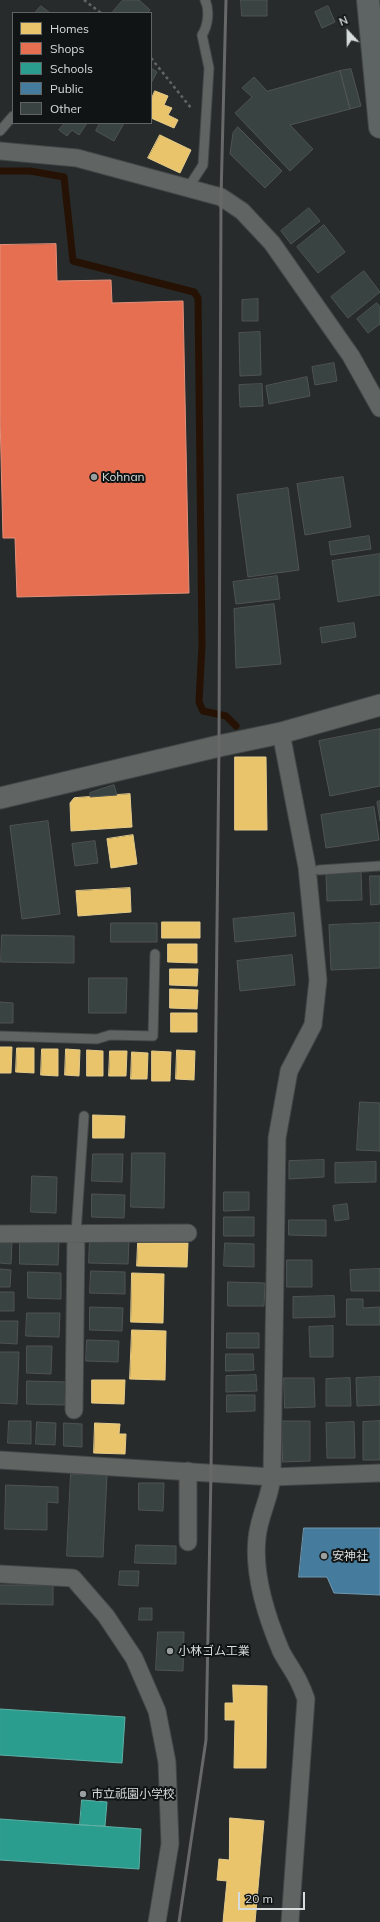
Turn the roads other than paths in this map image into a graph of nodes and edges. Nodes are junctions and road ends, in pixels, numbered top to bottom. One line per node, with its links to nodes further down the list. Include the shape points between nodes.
1 (205, 0): 7 (lane, via 207,28 202,35 209,68 203,166)
2 (368, 0): 4 (main road)
3 (12, 117): 5 (lane)
4 (380, 127)
5 (0, 131)
6 (0, 151): 7 (street, via 77,158)
7 (188, 188): 8 (street, via 221,197 242,212 272,243 351,356)
8 (380, 408)
9 (380, 705): 10 (street)
10 (281, 734): 11 (street, via 219,746); 24 (street, via 307,867 318,980 313,1025 289,1071 277,1138)
11 (0, 798)
12 (380, 866): 13 (lane)
13 (319, 870)
14 (155, 954): 15 (lane, via 153,1036 110,1035 97,1039)
15 (0, 1036)
16 (84, 1116): 17 (lane)
17 (76, 1233): 18 (street); 19 (street); 20 (street)
18 (188, 1233)
19 (0, 1234)
20 (74, 1410)
21 (0, 1460): 22 (street)
22 (188, 1471): 24 (street); 25 (street)
23 (380, 1473): 24 (street)
24 (272, 1476): 28 (street, via 270,1493 260,1515 256,1563 266,1610 276,1638 306,1700)
25 (188, 1542)
26 (0, 1574): 27 (street, via 73,1578 106,1616 134,1658 157,1711 167,1762 170,1844)
27 (157, 1922)
28 (290, 1922)

